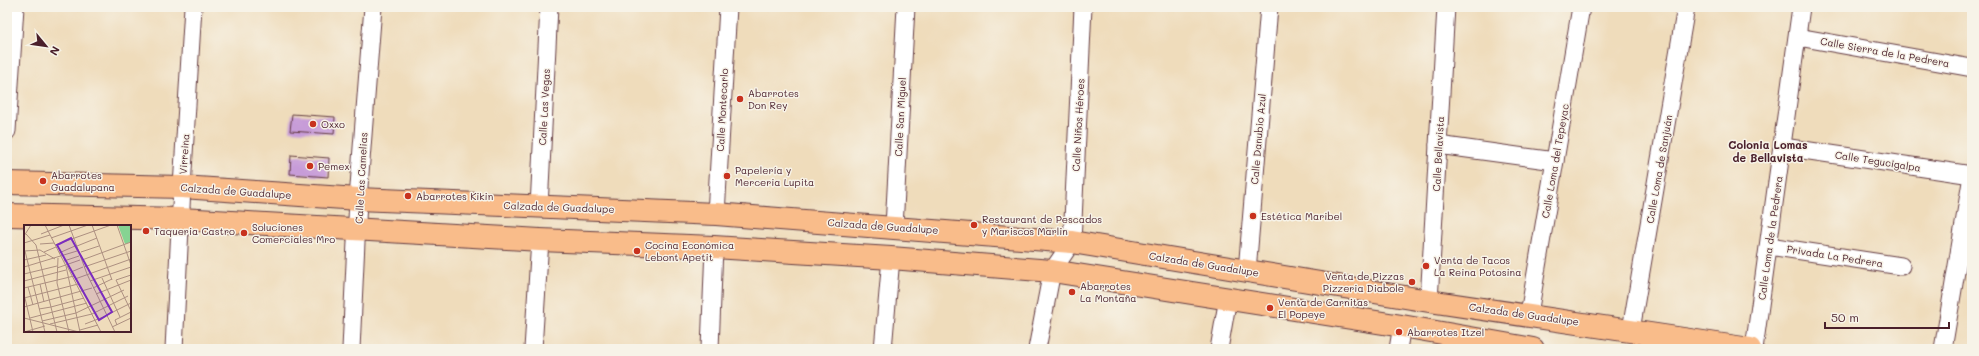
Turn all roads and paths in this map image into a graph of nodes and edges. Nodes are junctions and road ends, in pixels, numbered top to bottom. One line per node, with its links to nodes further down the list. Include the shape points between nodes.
1 (15, 7): 15 (street)
2 (193, 7): 21 (street, Virreina)
3 (373, 7): 22 (street, Calle Las Camelias)
4 (549, 7): 23 (street, Calle Las Vegas)
5 (728, 7): 24 (street, Calle Montecarlo)
6 (906, 7): 27 (street, Calle San Miguel)
7 (1083, 7): 30 (street, Calle Niños Héroes)
8 (1269, 7): 36 (street, Calle Danubio Azul)
9 (1446, 7): 16 (street, Calle Bellavista)
10 (1581, 7): 18 (street, Calle Loma del Tepeyac)
11 (1686, 7): 41 (street, Calle Loma de Sanjuán)
12 (1801, 7): 13 (street, Calle Loma de la Pedrera)
13 (1798, 37): 14 (street, Calle Sierra de la Pedrera); 17 (street, Calle Loma de la Pedrera)
14 (1972, 68)
15 (7, 131)
16 (1438, 145): 18 (street); 38 (street, Calle Bellavista)
17 (1783, 146): 19 (street, Calle Tegucigalpa); 31 (street, Calle Loma de la Pedrera)
18 (1555, 161): 39 (street, Calle Loma del Tepeyac)
19 (1972, 176): 53 (street)
20 (7, 183): 21 (main road, Calzada de Guadalupe)
21 (182, 187): 22 (main road, Calzada de Guadalupe); 26 (street, Virreina)
22 (358, 199): 23 (main road, Calzada de Guadalupe); 28 (street, Calle Las Camelias)
23 (540, 207): 24 (main road, Calzada de Guadalupe)
24 (716, 214): 27 (main road, Calzada de Guadalupe)
25 (7, 215): 26 (main road)
26 (181, 219): 28 (main road); 42 (street, Virreina)
27 (894, 227): 30 (main road, Calzada de Guadalupe)
28 (358, 230): 29 (main road); 43 (street, Calle Las Camelias)
29 (540, 240): 32 (main road); 44 (street)
30 (1072, 242): 35 (street); 36 (main road, Calzada de Guadalupe)
31 (1769, 246): 34 (street, Privada La Pedrera); 52 (street, Calle Loma de la Pedrera)
32 (714, 247): 33 (main road); 45 (street)
33 (891, 258): 35 (main road); 46 (street)
34 (1901, 266)
35 (1052, 271): 37 (main road); 47 (street)
36 (1247, 271): 38 (main road, Calzada de Guadalupe)
37 (1228, 298): 40 (main road); 48 (street)
38 (1429, 301): 39 (main road, Calzada de Guadalupe)
39 (1529, 314): 41 (main road, Calzada de Guadalupe)
40 (1402, 326): 49 (street); 50 (main road)
41 (1631, 330): 51 (main road, Calzada de Guadalupe)
42 (174, 349)
43 (351, 349)
44 (533, 349)
45 (710, 349)
46 (883, 349)
47 (1037, 349)
48 (1219, 349)
49 (1398, 349)
50 (1533, 349)
51 (1750, 349)
52 (1754, 349)
53 (1943, 349)

